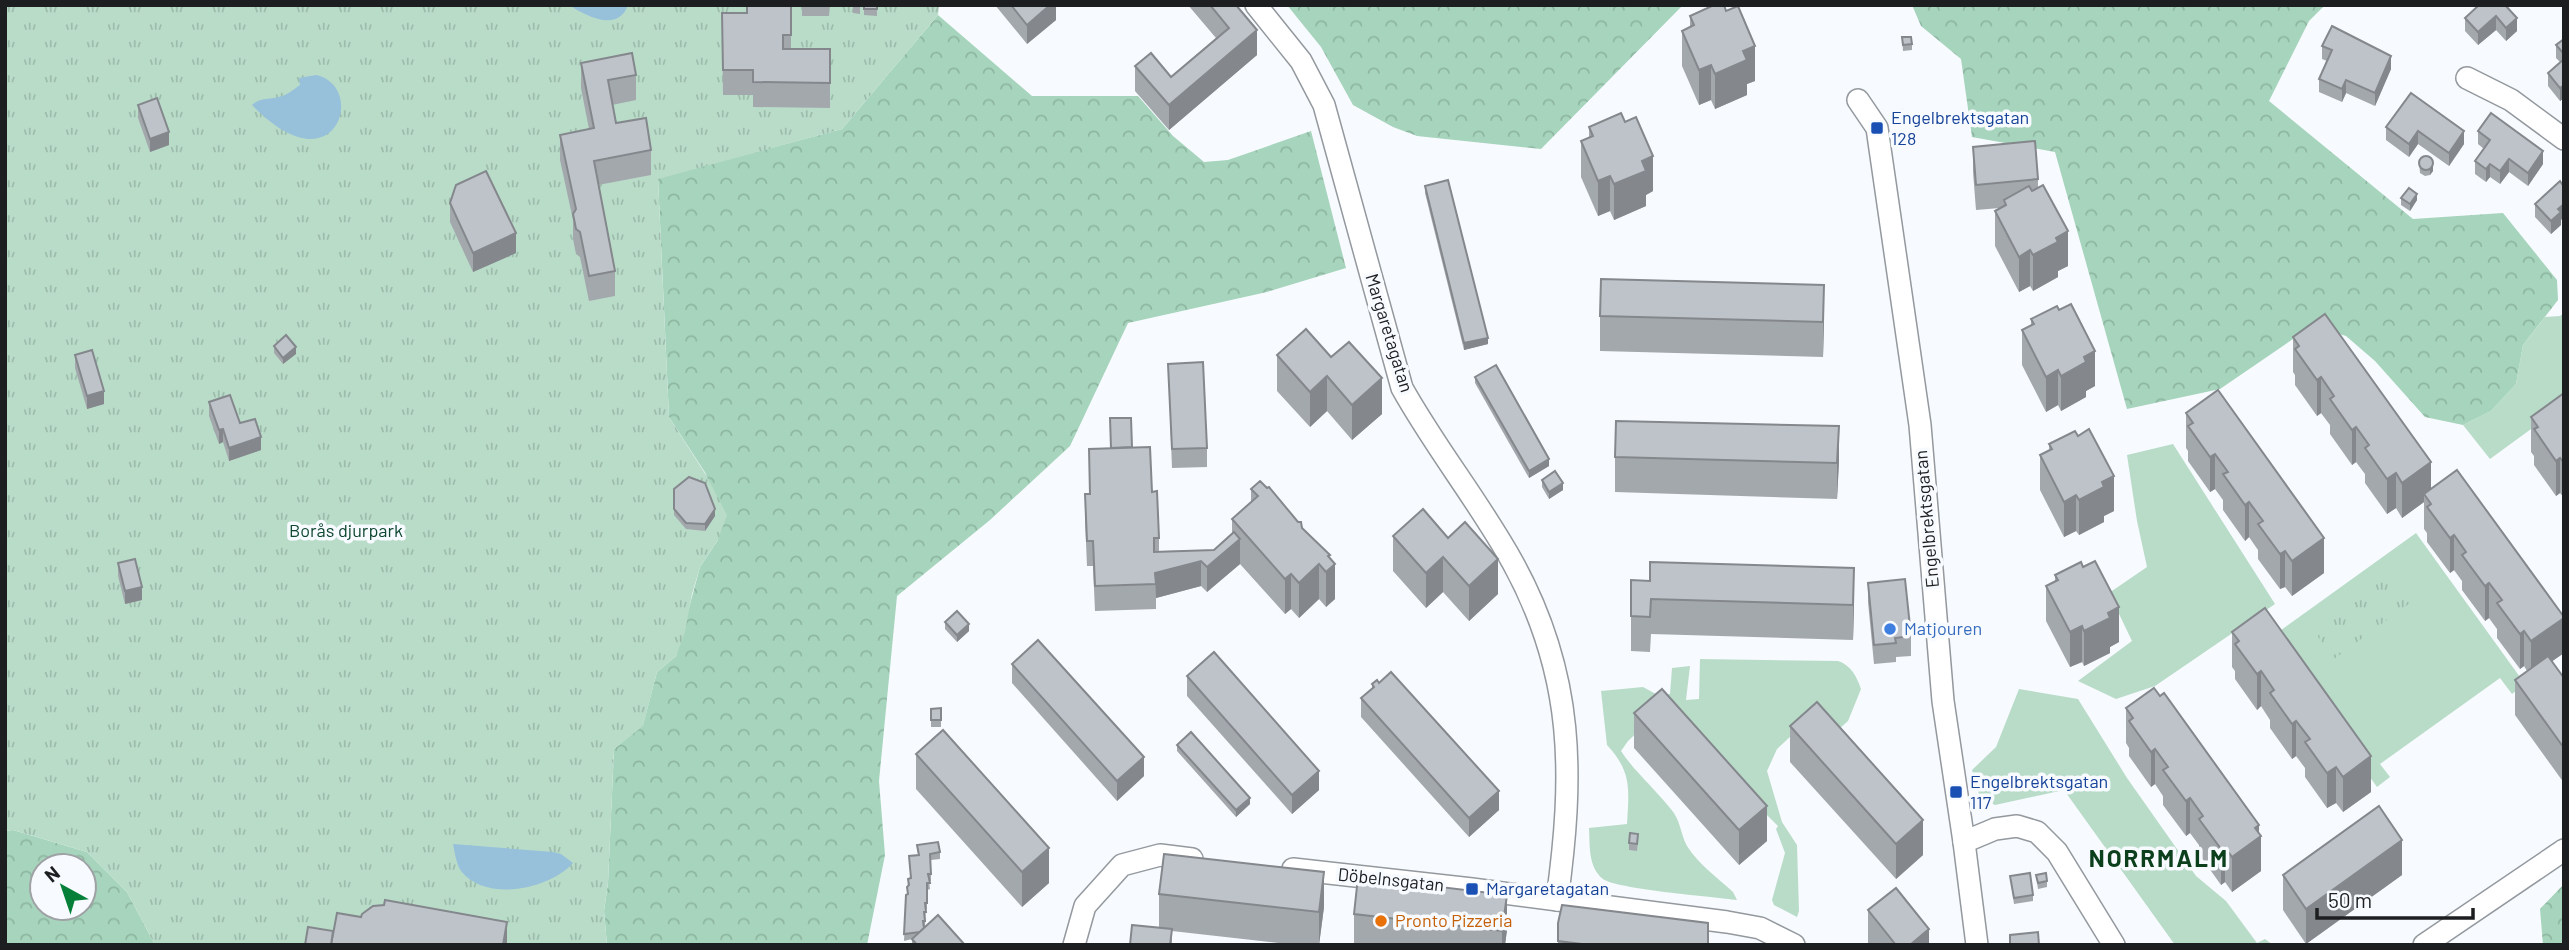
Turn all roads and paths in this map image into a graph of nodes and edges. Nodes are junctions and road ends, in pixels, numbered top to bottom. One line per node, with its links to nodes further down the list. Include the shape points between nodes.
1 (1256, 5): 9 (street, Margaretagatan, via 1301,61 1324,105 1402,388 1513,563 1554,663 1563,702 1568,770)
2 (2466, 78): 4 (street, via 2511,100)
3 (1858, 100): 5 (street, Engelbrektsgatan, via 1877,128 1897,264 1920,425 1943,701)
4 (2564, 139)
5 (1964, 842): 12 (street, Engelbrektsgatan); 13 (street, via 1995,829 2017,826 2037,832 2057,852)
6 (2564, 850): 14 (street)
7 (1215, 861): 10 (street, via 1160,855 1122,865 1085,906)
8 (1268, 867): 9 (street, Döbelnsgatan)
9 (1557, 900): 11 (street, Döbelnsgatan, via 1760,928)
10 (1074, 945)
11 (1794, 945)
12 (1977, 945)
13 (2114, 945)
14 (2424, 945)

